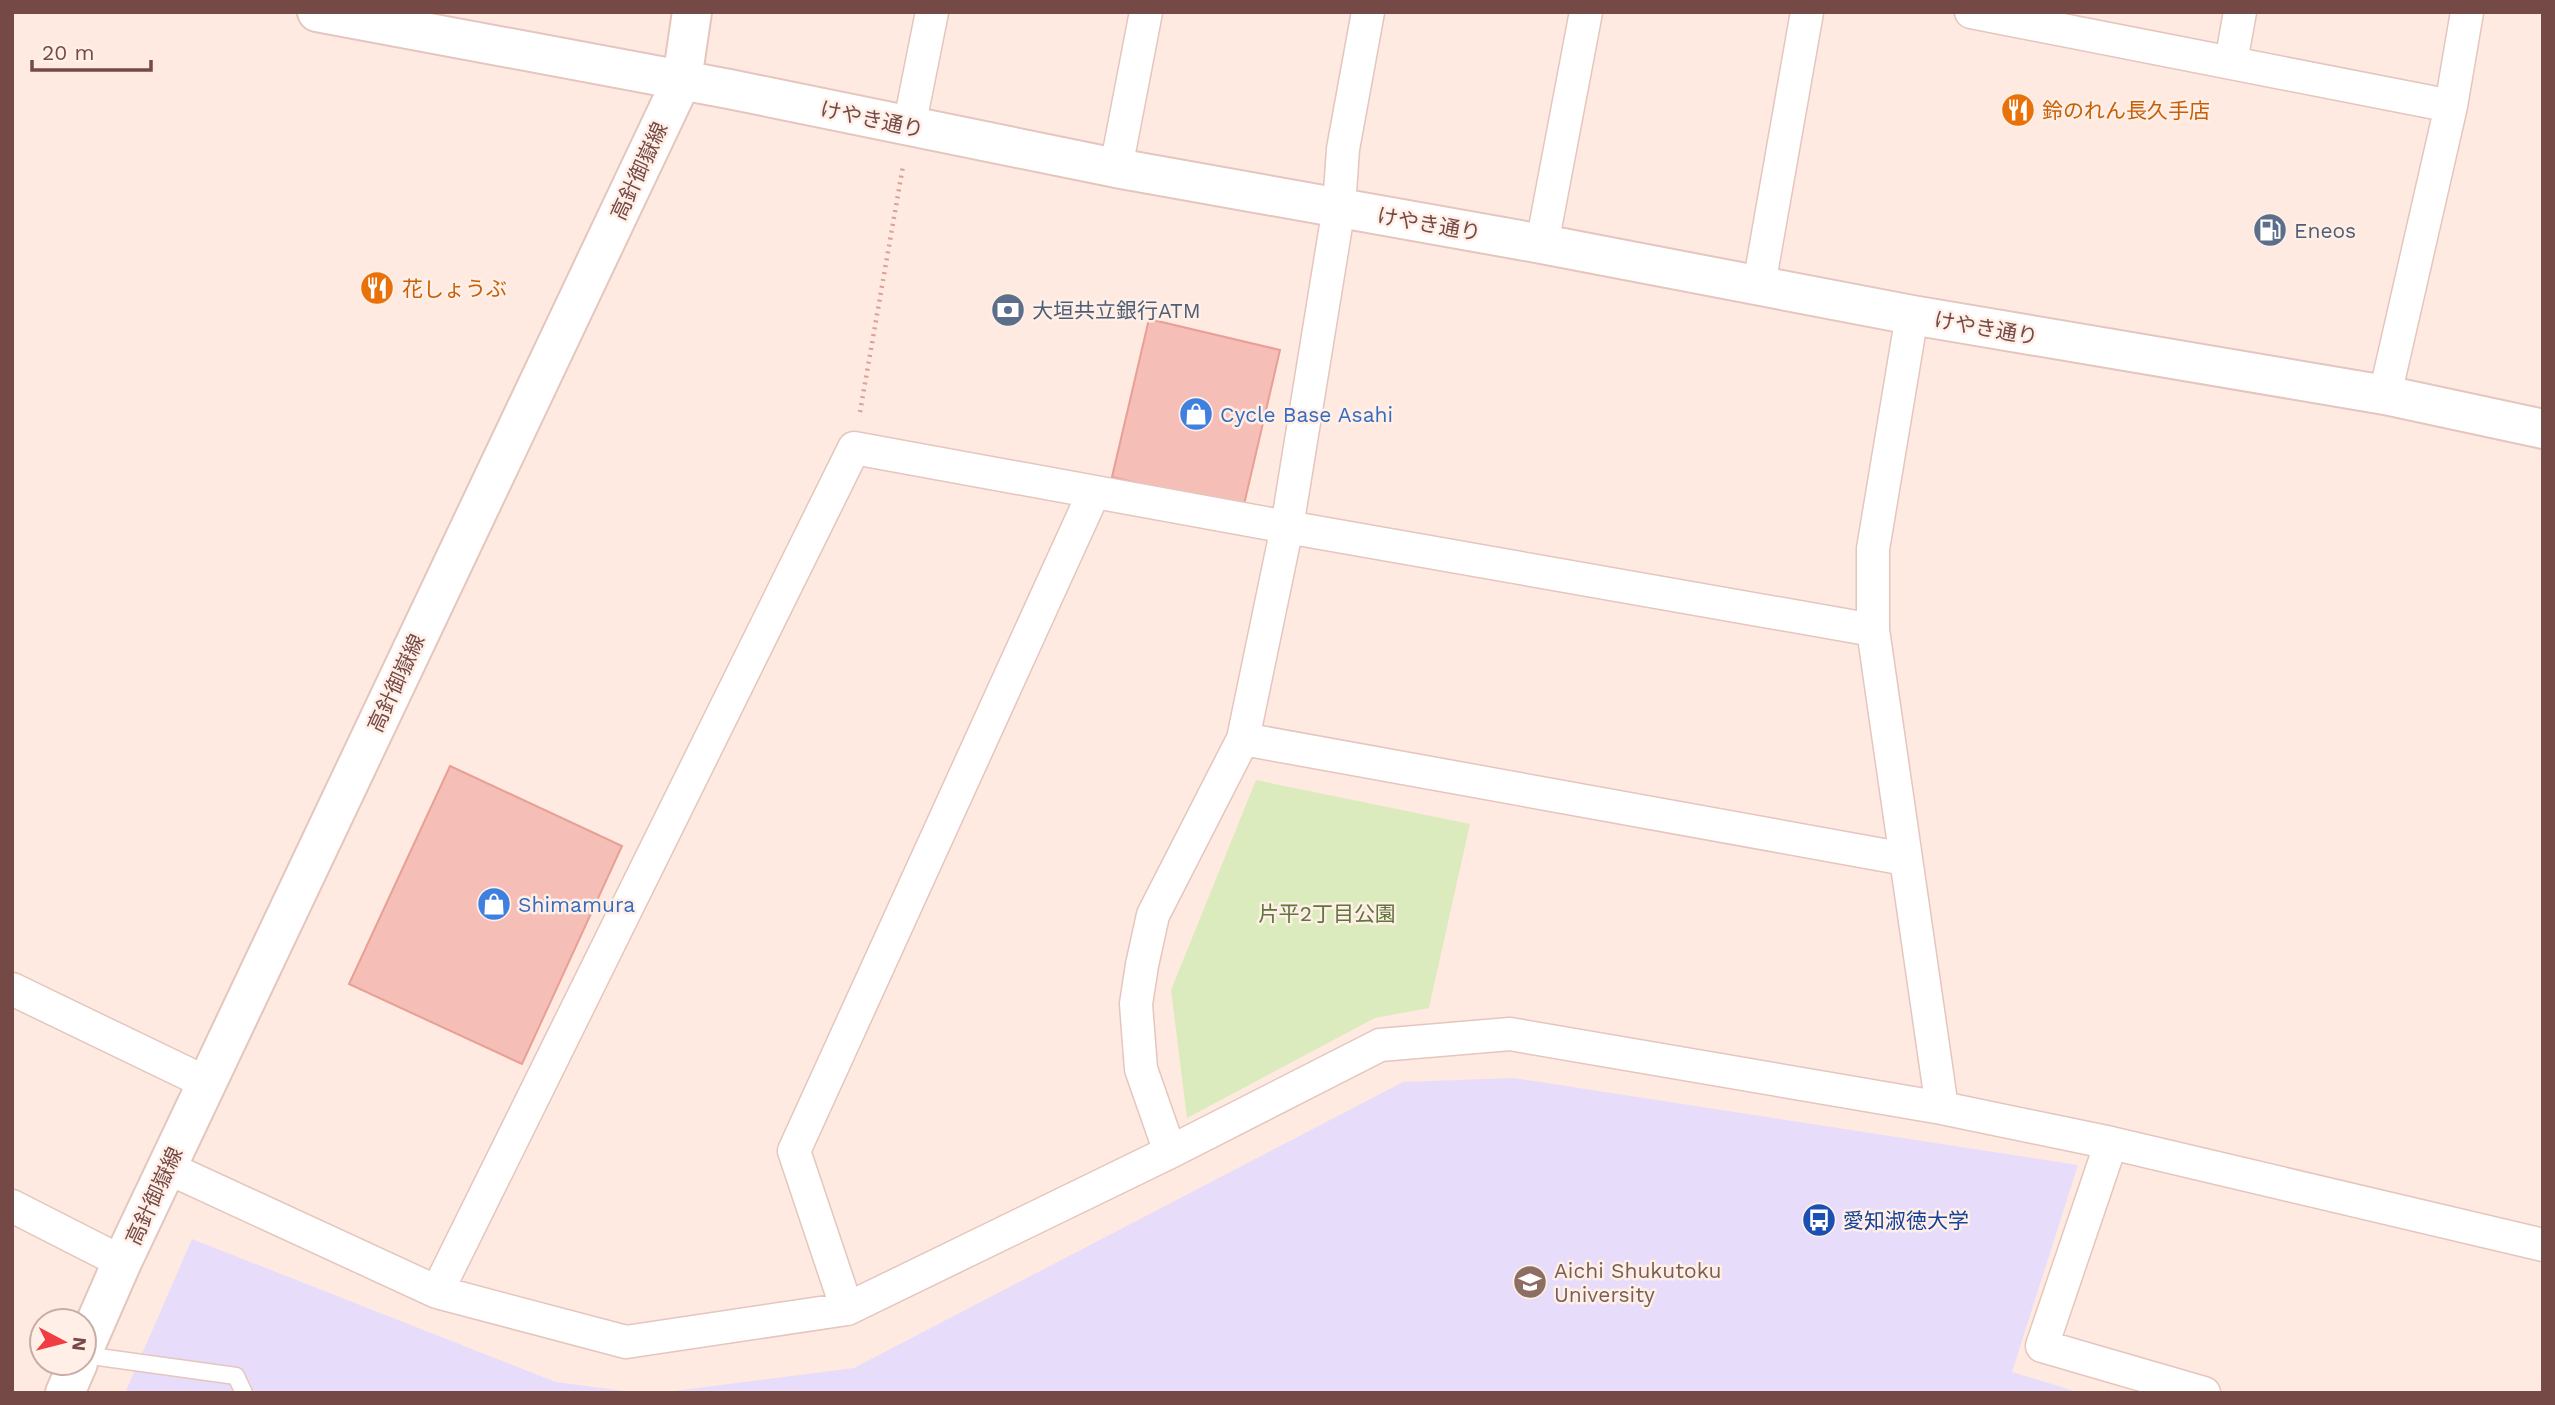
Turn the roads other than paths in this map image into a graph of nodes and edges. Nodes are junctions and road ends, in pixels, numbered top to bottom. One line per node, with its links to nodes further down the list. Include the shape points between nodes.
1 (317, 12): 13 (street, けやき通り)
2 (692, 12): 13 (street, 高針御嶽線)
3 (932, 12): 15 (street)
4 (1146, 12): 16 (street)
5 (1368, 12): 17 (street, via 1343,149)
6 (1586, 12): 18 (street)
7 (1807, 12): 19 (street)
8 (1971, 12): 11 (street)
9 (2240, 12): 12 (street)
10 (2467, 12): 14 (street)
11 (2022, 17): 12 (street)
12 (2231, 62): 14 (street)
13 (682, 80): 15 (street, けやき通り); 29 (street, 高針御嶽線)
14 (2451, 106): 21 (street)
15 (909, 127): 16 (street, けやき通り)
16 (1116, 168): 17 (street, けやき通り)
17 (1339, 207): 18 (street, けやき通り); 24 (street)
18 (1542, 244): 19 (street, けやき通り)
19 (1759, 285): 20 (street, けやき通り)
20 (1912, 316): 21 (street, けやき通り); 25 (street, via 1872,549)
21 (2385, 395): 22 (street, けやき通り)
22 (2543, 429)
23 (1094, 492): 24 (street); 37 (street, via 854,448); 38 (street, via 794,1151)
24 (1287, 527): 25 (street); 26 (street)
25 (1873, 630): 27 (street)
26 (1243, 738): 27 (street); 32 (street, via 1153,915 1142,965 1136,1004 1141,1069)
27 (1905, 859): 30 (street)
28 (12, 989): 29 (street)
29 (207, 1083): 33 (street, 高針御嶽線)
30 (1942, 1108): 31 (street); 32 (street, via 1510,1034 1380,1045)
31 (2111, 1143): 35 (street); 42 (street, via 2042,1346)
32 (1170, 1152): 38 (street)
33 (168, 1168): 36 (street, 高針御嶽線); 37 (street)
34 (12, 1206): 36 (street)
35 (2543, 1245)
36 (122, 1262): 39 (street, 高針御嶽線)
37 (437, 1292): 38 (street, via 626,1342)
38 (847, 1309)
39 (98, 1317)
40 (98, 1357): 41 (lane, via 236,1376)
41 (244, 1393)
42 (2204, 1393)

